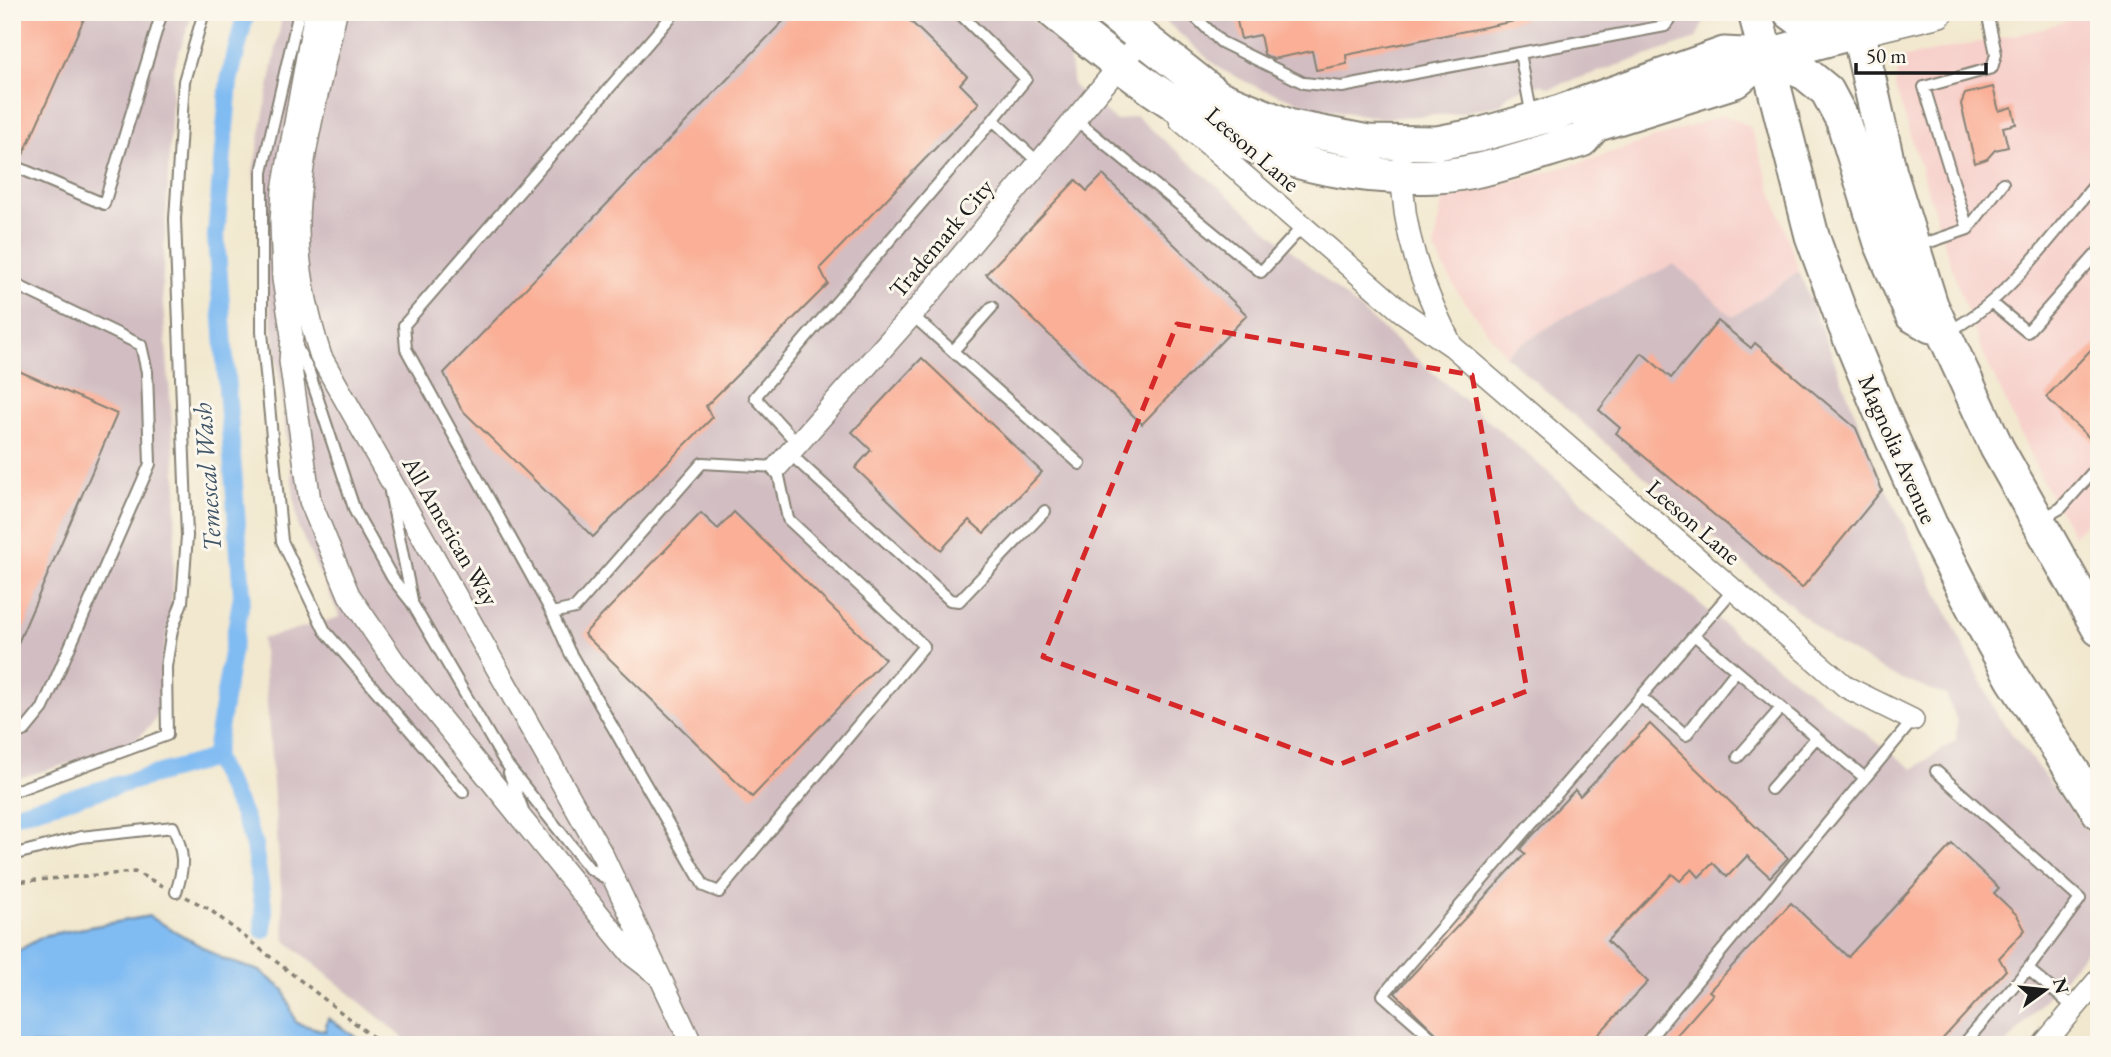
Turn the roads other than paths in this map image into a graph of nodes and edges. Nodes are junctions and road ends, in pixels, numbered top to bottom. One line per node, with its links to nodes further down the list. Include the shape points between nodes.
1 (162, 12): 27 (lane, via 104,204)
2 (204, 12): 66 (lane, via 184,81 175,219 187,536 182,602 166,667 167,735)
3 (299, 12): 67 (lane, via 262,172 262,332 282,541 325,631)
4 (315, 12): 41 (street, via 283,190 283,279)
5 (336, 12): 47 (street, All American Way, via 303,182 299,255 308,317 321,357)
6 (675, 12): 52 (lane, via 404,325 406,349)
7 (958, 12): 22 (lane, via 1026,79)
8 (1054, 12): 20 (main road)
9 (1110, 12): 17 (main road)
10 (1190, 12): 18 (lane, via 1221,42 1304,83 1342,87)
11 (1676, 12): 18 (lane, via 1665,26)
12 (1755, 12): 19 (main road, Magnolia Avenue)
13 (1790, 12): 16 (main road, via 1813,29)
14 (1938, 12): 16 (main road)
15 (1987, 12): 32 (lane, via 1996,54 1992,68 1924,87)
16 (1856, 22): 19 (main road); 34 (main road, via 1889,173)
17 (1142, 39): 20 (street, Trademark City); 25 (main road, via 1218,97 1291,127 1368,142)
18 (1520, 53): 23 (lane)
19 (1765, 55): 23 (main road, via 1724,54); 24 (main road, via 1735,81 1595,125); 33 (main road, Magnolia Avenue); 40 (main road, via 1805,73 1827,90 1843,121 1881,243 1912,315)
20 (1120, 67): 21 (street, Trademark City); 28 (main road, via 1198,121 1281,158 1365,175); 31 (street, Leeson Lane)
21 (1075, 119): 26 (street, Trademark City); 31 (lane, via 1261,272)
22 (993, 120): 26 (lane); 44 (lane, via 755,397)
23 (1533, 120): 25 (main road, via 1437,143)
24 (1582, 140): 28 (main road, via 1440,176); 33 (main road, via 1604,139 1718,100 1747,99 1766,120 1786,183)
25 (1402, 143): 28 (street, Leeson Lane)
26 (1038, 162): 39 (street, Trademark City)
27 (12, 165)
28 (1402, 175): 42 (street, Leeson Lane, via 1406,233 1416,268)
29 (2099, 180): 37 (lane)
30 (2003, 183): 32 (lane)
31 (1302, 227): 42 (street, Leeson Lane, via 1401,311)
32 (1968, 229): 34 (lane)
33 (1812, 236): 68 (main road, Magnolia Avenue, via 1850,339 1930,524 2013,679)
34 (1913, 248): 40 (main road)
35 (2099, 251): 37 (lane, via 2027,332)
36 (12, 283): 59 (lane, via 141,345 147,372 150,464 43,708 25,730)
37 (1993, 303): 40 (lane)
38 (992, 307): 43 (lane)
39 (912, 315): 43 (lane); 44 (street, Trademark City)
40 (1944, 333): 49 (main road)
41 (292, 336): 51 (lane, via 309,372 355,511 393,579); 69 (street, via 290,361 310,500 349,595 394,661)
42 (1452, 346): 50 (street, Leeson Lane)
43 (953, 351): 45 (lane)
44 (788, 455): 48 (lane, via 950,600 959,601); 52 (lane, via 702,463 575,608); 52 (lane, via 788,519 925,646 719,892 704,886 569,651)
45 (1080, 464)
46 (2099, 465): 49 (lane, via 2061,508)
47 (385, 468): 51 (lane); 71 (street, All American Way)
48 (1045, 511)
49 (2037, 521): 53 (main road)
50 (1733, 590): 54 (lane); 58 (street, Leeson Lane, via 1846,687)
51 (412, 603): 62 (lane)
52 (552, 613)
53 (2099, 629)
54 (1694, 635): 55 (lane); 56 (lane)
55 (1736, 671): 56 (lane, via 1686,735); 57 (lane)
56 (1641, 697): 78 (lane, via 1384,995)
57 (1781, 708): 60 (lane); 61 (lane)
58 (1913, 720): 64 (lane)
59 (12, 735)
60 (1816, 738): 64 (lane); 65 (lane)
61 (1738, 757)
62 (504, 761): 69 (lane); 71 (lane, via 589,868)
63 (1936, 771): 73 (lane, via 2080,899)
64 (1865, 778): 79 (lane)
65 (1771, 789)
66 (12, 792)
67 (463, 792)
68 (2099, 812)
69 (531, 828): 74 (street, via 632,955)
70 (12, 855): 72 (lane, via 81,837 173,827 183,852)
71 (618, 886): 74 (street, All American Way)
72 (176, 892)
73 (2028, 968): 76 (lane); 80 (lane)
74 (663, 978): 77 (street, All American Way)
75 (2099, 979): 76 (street)
76 (2074, 1008): 81 (street)
77 (692, 1045)
78 (1440, 1045)
79 (1644, 1045)
80 (1963, 1045)
81 (2043, 1045)

